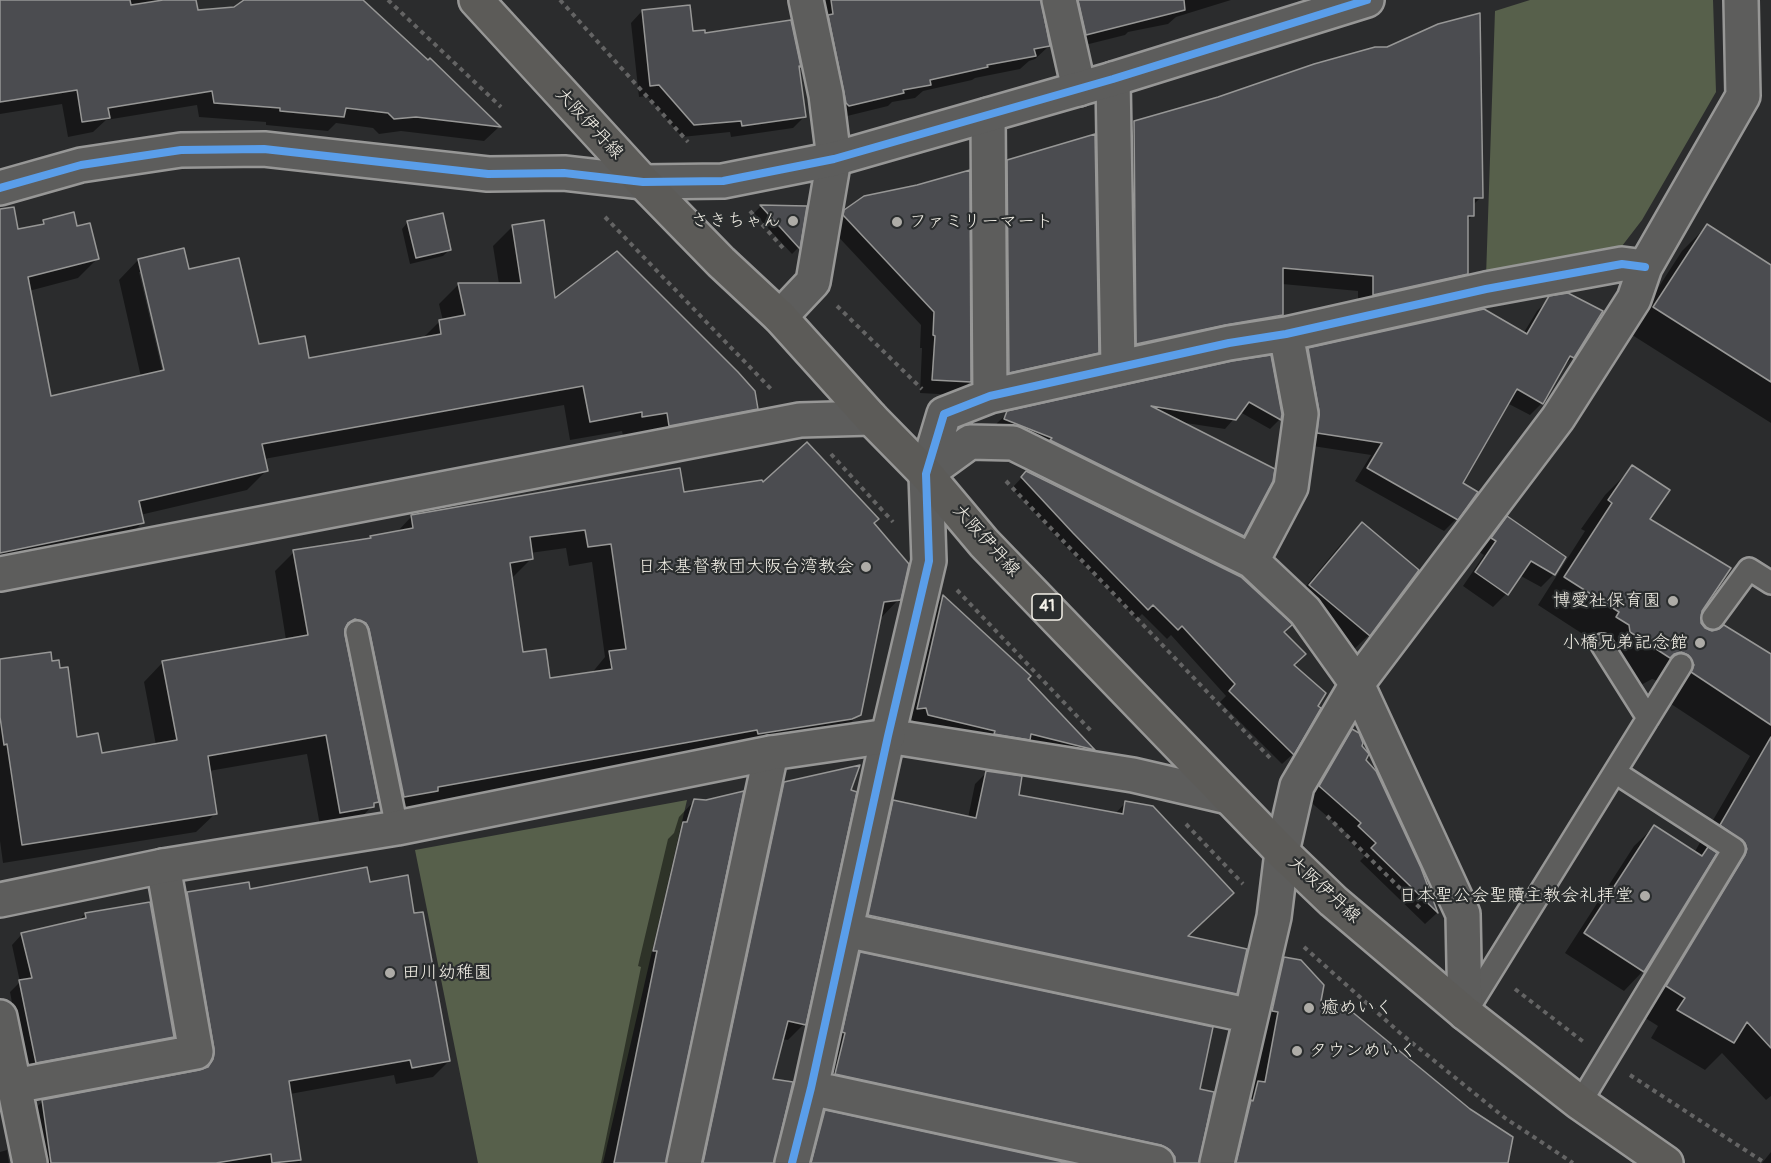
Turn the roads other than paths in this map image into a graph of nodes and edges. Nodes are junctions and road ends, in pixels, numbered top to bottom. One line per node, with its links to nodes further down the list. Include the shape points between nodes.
1 (476, 0): 10 (main road, 大阪伊丹線 / 41)
2 (806, 0): 9 (street, via 826,95)
3 (1059, 0): 7 (street)
4 (1367, 0): 6 (street)
5 (1741, 0): 12 (street, via 1743,96)
6 (1113, 79): 7 (street); 15 (street)
7 (1079, 89): 8 (street)
8 (988, 115): 9 (street); 16 (street)
9 (834, 159): 10 (street, via 723,181); 13 (street, via 813,282)
10 (643, 182): 11 (street, via 564,173 488,174 264,149 181,150 81,165); 13 (main road, 大阪伊丹線 / 41)
11 (0, 188)
12 (1645, 267): 14 (street, via 1622,264 1486,289); 26 (street, via 1634,299 1558,418)
13 (780, 317): 17 (main road, 大阪伊丹線 / 41)
14 (1286, 334): 15 (street); 19 (street, via 1301,414 1291,487)
15 (1118, 367): 16 (street)
16 (990, 396): 18 (street, via 944,414)
17 (872, 418): 18 (main road, 大阪伊丹線 / 41); 20 (street, via 800,420)
18 (926, 474): 19 (street, via 970,442 1013,443); 28 (street, via 929,561); 31 (main road, 大阪伊丹線 / 41, via 984,543)
19 (1252, 561): 26 (street, via 1305,611)
20 (0, 574)
21 (1771, 583): 22 (lane, via 1749,569)
22 (1713, 618)
23 (357, 632): 32 (lane)
24 (1602, 645): 27 (lane)
25 (1681, 665): 27 (lane)
26 (1357, 684): 33 (street, via 1297,786); 37 (street, via 1463,914)
27 (1648, 718): 30 (lane)
28 (888, 736): 29 (street); 31 (street, via 1132,775); 36 (street)
29 (771, 753): 32 (street); 44 (street)
30 (1615, 772): 37 (lane); 42 (lane, via 1734,849)
31 (1228, 797): 33 (main road, 大阪伊丹線 / 41)
32 (397, 828): 34 (street)
33 (1282, 852): 37 (main road, 大阪伊丹線 / 41, via 1333,901); 38 (street, via 1274,917)
34 (163, 866): 35 (street); 40 (street, via 196,1052)
35 (0, 900)
36 (846, 930): 38 (street); 41 (street)
37 (1465, 1013): 42 (main road, 大阪伊丹線 / 41)
38 (1251, 1016): 47 (street)
39 (0, 1017): 40 (street)
40 (14, 1086): 43 (street)
41 (811, 1088): 45 (street); 46 (street)
42 (1580, 1103): 48 (main road, 大阪伊丹線 / 41)
43 (30, 1163)
44 (684, 1163)
45 (792, 1163)
46 (1157, 1163)
47 (1216, 1163)
48 (1666, 1163)

